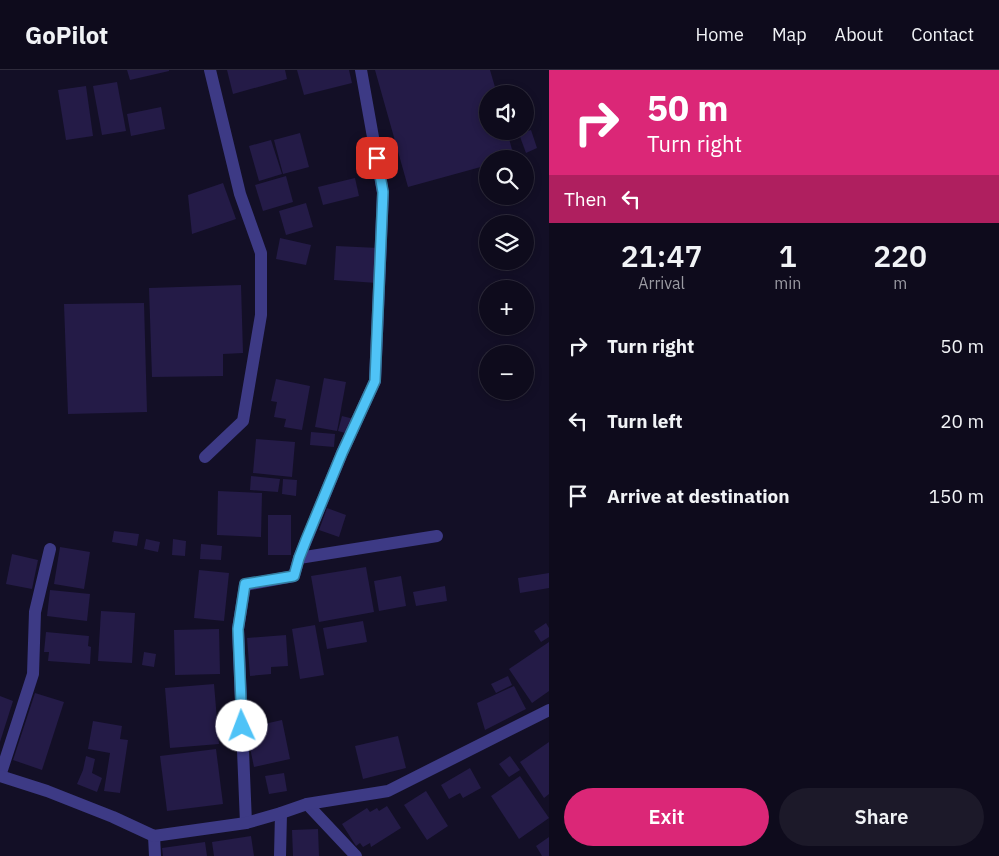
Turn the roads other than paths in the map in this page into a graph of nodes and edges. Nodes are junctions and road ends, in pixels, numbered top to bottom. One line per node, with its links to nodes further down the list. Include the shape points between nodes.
1 (210, 70): 3 (street, via 240,194 261,253 261,315 243,421)
2 (361, 70): 6 (street, via 383,192 375,381)
3 (205, 457)
4 (437, 536): 6 (street)
5 (50, 549): 8 (street, via 35,612 33,674)
6 (299, 558): 11 (street, via 294,576 245,584 238,629)
7 (549, 710): 9 (street, via 388,791)
8 (0, 776): 12 (street, via 46,790)
9 (307, 804): 10 (street); 15 (street)
10 (280, 813): 11 (street); 14 (street)
11 (246, 823): 12 (street)
12 (154, 836): 13 (street)
13 (154, 856)
14 (280, 856)
15 (356, 856)

